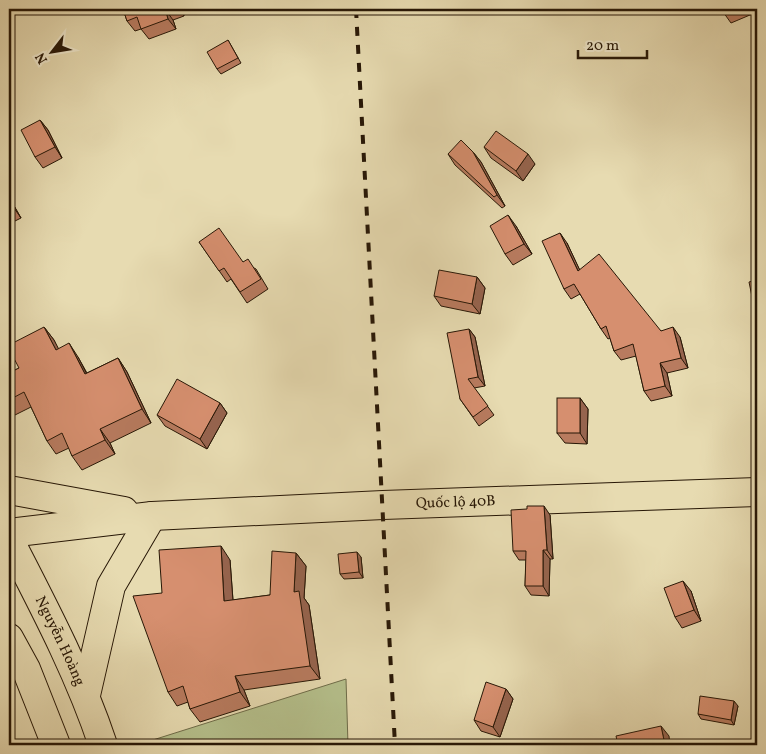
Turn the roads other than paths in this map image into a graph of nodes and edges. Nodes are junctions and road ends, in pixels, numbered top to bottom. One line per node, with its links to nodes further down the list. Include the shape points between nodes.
1 (9, 490): 3 (highway, Quốc lộ 40B)
2 (757, 492): 3 (highway, Quốc lộ 40B, via 382,504)
3 (152, 516): 4 (highway, Quốc lộ 40B); 7 (highway, via 111,586)
4 (9, 532)
5 (9, 539): 7 (highway, Nguyễn Hoàng)
6 (9, 638): 8 (highway, via 26,669)
7 (86, 695): 9 (highway, Nguyễn Hoàng)
8 (56, 745)
9 (103, 745)

